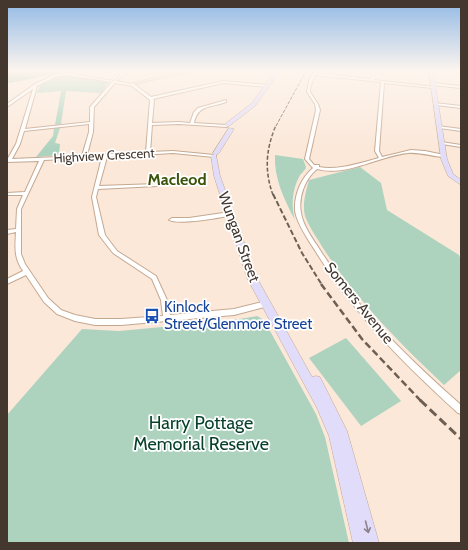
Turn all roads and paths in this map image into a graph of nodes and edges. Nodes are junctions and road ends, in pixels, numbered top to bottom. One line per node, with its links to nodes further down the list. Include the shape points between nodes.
1 (19, 97): 12 (street)
2 (33, 97): 19 (street)
3 (102, 97): 14 (street, via 93,105)
4 (158, 97): 9 (street)
5 (259, 97): 17 (street, Wungan Street)
6 (310, 97): 31 (street, via 318,110 308,157)
7 (382, 97): 28 (street, via 377,151)
8 (435, 97): 11 (street)
9 (152, 98): 15 (street)
10 (225, 100): 16 (street, via 197,110 193,115)
11 (436, 104): 13 (street); 18 (street)
12 (7, 106)
13 (461, 107)
14 (91, 123): 19 (street); 26 (street)
15 (150, 124): 16 (street); 23 (street)
16 (192, 124): 17 (street)
17 (229, 126): 24 (street, Wungan Street)
18 (439, 127): 20 (street); 21 (street)
19 (22, 130): 30 (street, via 18,146)
20 (461, 130)
21 (442, 143): 22 (street); 27 (street)
22 (461, 146)
23 (148, 153): 24 (street, Highview Crescent); 25 (street, Highview Crescent)
24 (217, 154): 37 (street, Wungan Street, via 215,166)
25 (105, 155): 26 (street, Highview Crescent); 34 (street)
26 (84, 157): 29 (street, Highview Crescent)
27 (444, 157): 28 (street, via 409,152); 32 (street, via 448,175)
28 (381, 158): 31 (street, via 331,170)
29 (42, 159): 30 (street, Highview Crescent); 35 (street)
30 (8, 161)
31 (318, 168): 46 (street, Somers Avenue, via 303,182 298,212 324,260 348,294 385,337)
32 (461, 184)
33 (157, 185): 34 (street)
34 (96, 188): 44 (street, via 94,201 105,241 115,252 154,278 164,300)
35 (26, 193): 36 (street); 39 (street, via 19,209)
36 (7, 194)
37 (230, 214): 38 (street); 43 (street, Wungan Street, via 252,278)
38 (172, 220)
39 (18, 230): 40 (street); 41 (street, via 18,254)
40 (7, 232)
41 (27, 272): 42 (street); 44 (street, via 49,303 59,312 75,318 106,323)
42 (7, 282)
43 (266, 304): 44 (street, via 234,312); 45 (street, Wungan Street)
44 (167, 318)
45 (279, 327): 47 (street, Wungan Street, via 321,404 335,436); 48 (street, Wungan Street, one-way to 48, via 291,340 334,416 348,453)
46 (461, 410)
47 (361, 543)
48 (371, 543)

